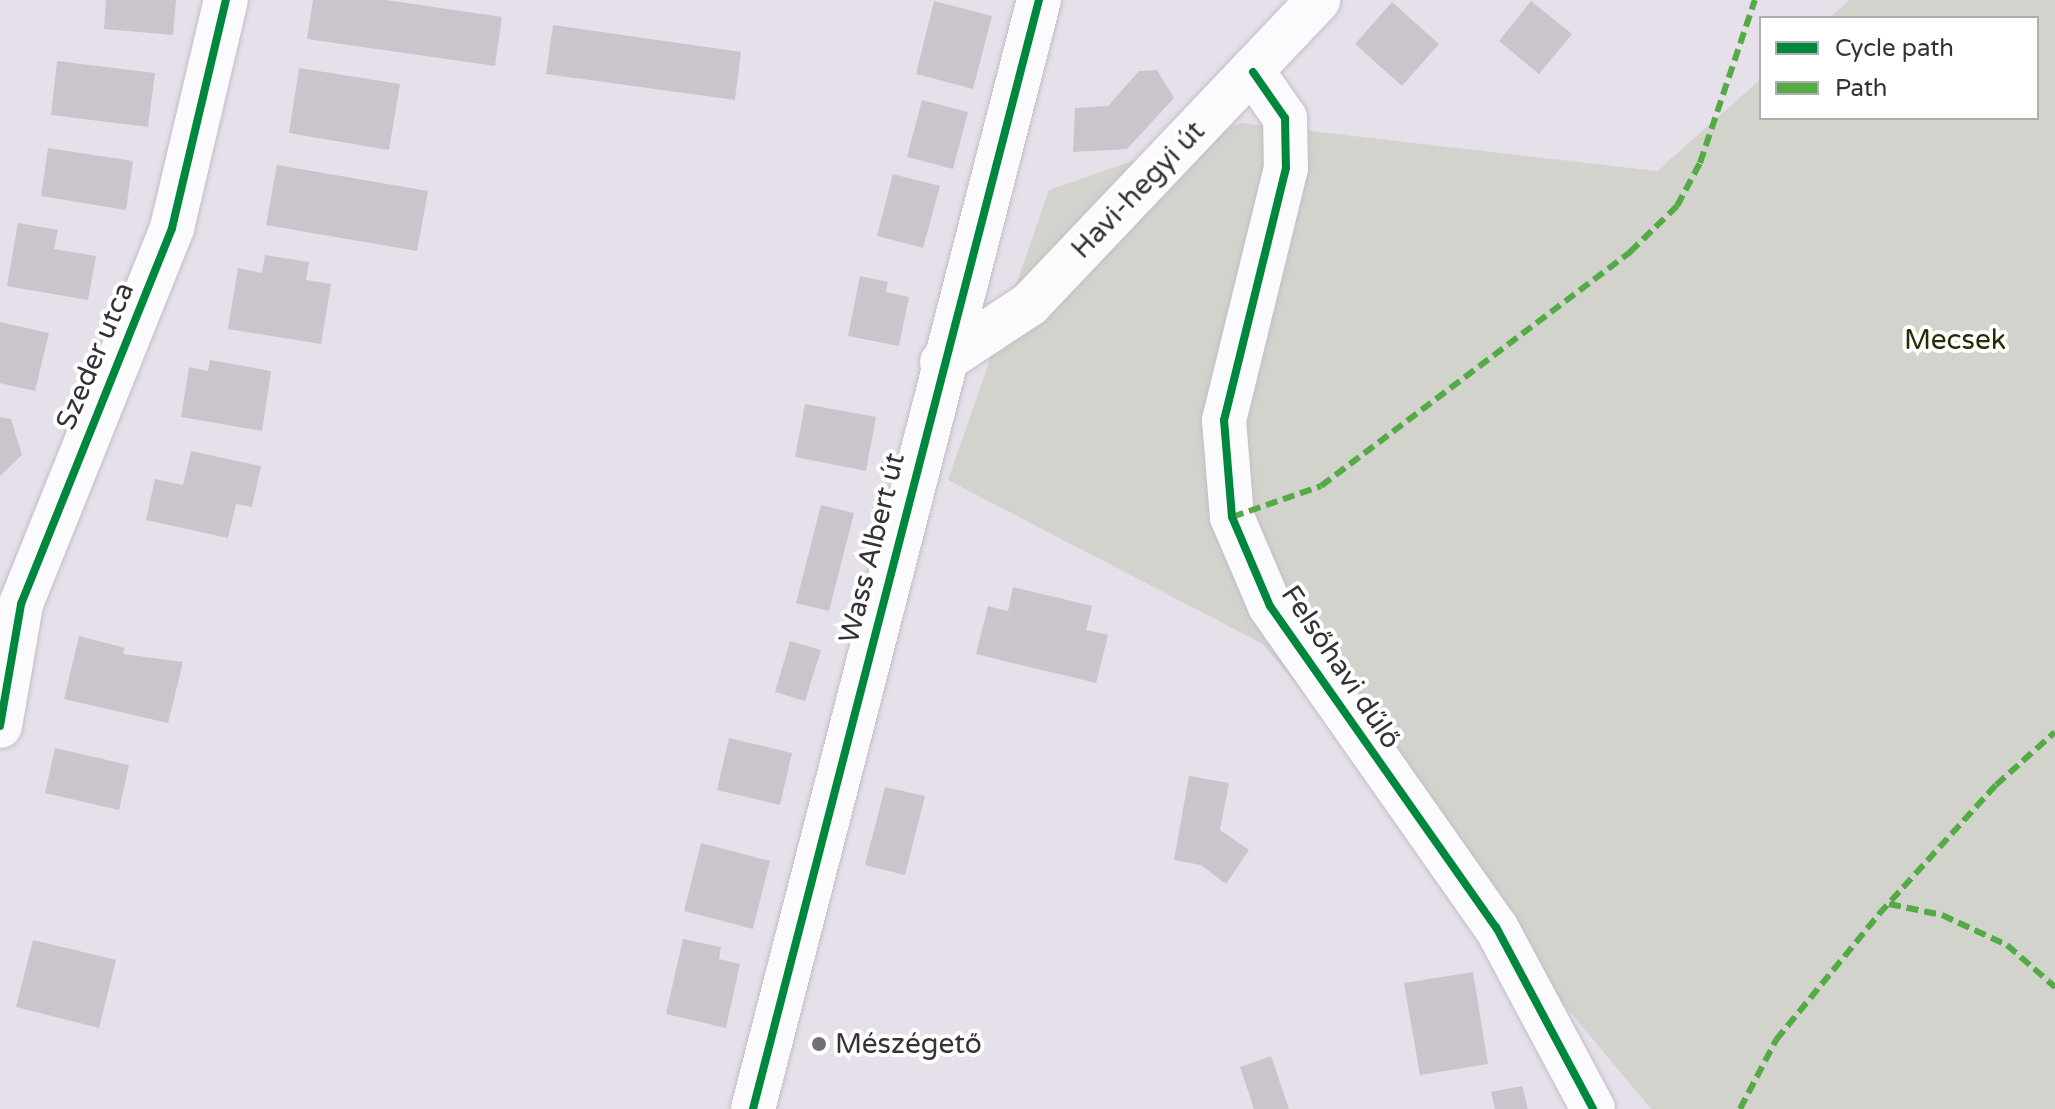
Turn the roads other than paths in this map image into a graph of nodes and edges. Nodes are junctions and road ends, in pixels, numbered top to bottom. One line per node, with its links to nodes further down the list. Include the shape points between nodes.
1 (226, 0): 6 (street, Szeder utca, via 172,228)
2 (1039, 0): 5 (street, Wass Albert út)
3 (1318, 0): 4 (street, Havi-hegyi út)
4 (1253, 72): 5 (street, Havi-hegyi út, via 1030,304); 9 (street, Felsőhavi dűlő, via 1285,118 1286,168 1224,420 1240,543 1278,617 1496,927)
5 (942, 362): 8 (street, Wass Albert út)
6 (10, 602): 7 (street, Szeder utca)
7 (0, 726)
8 (753, 1109)
9 (1593, 1109)

